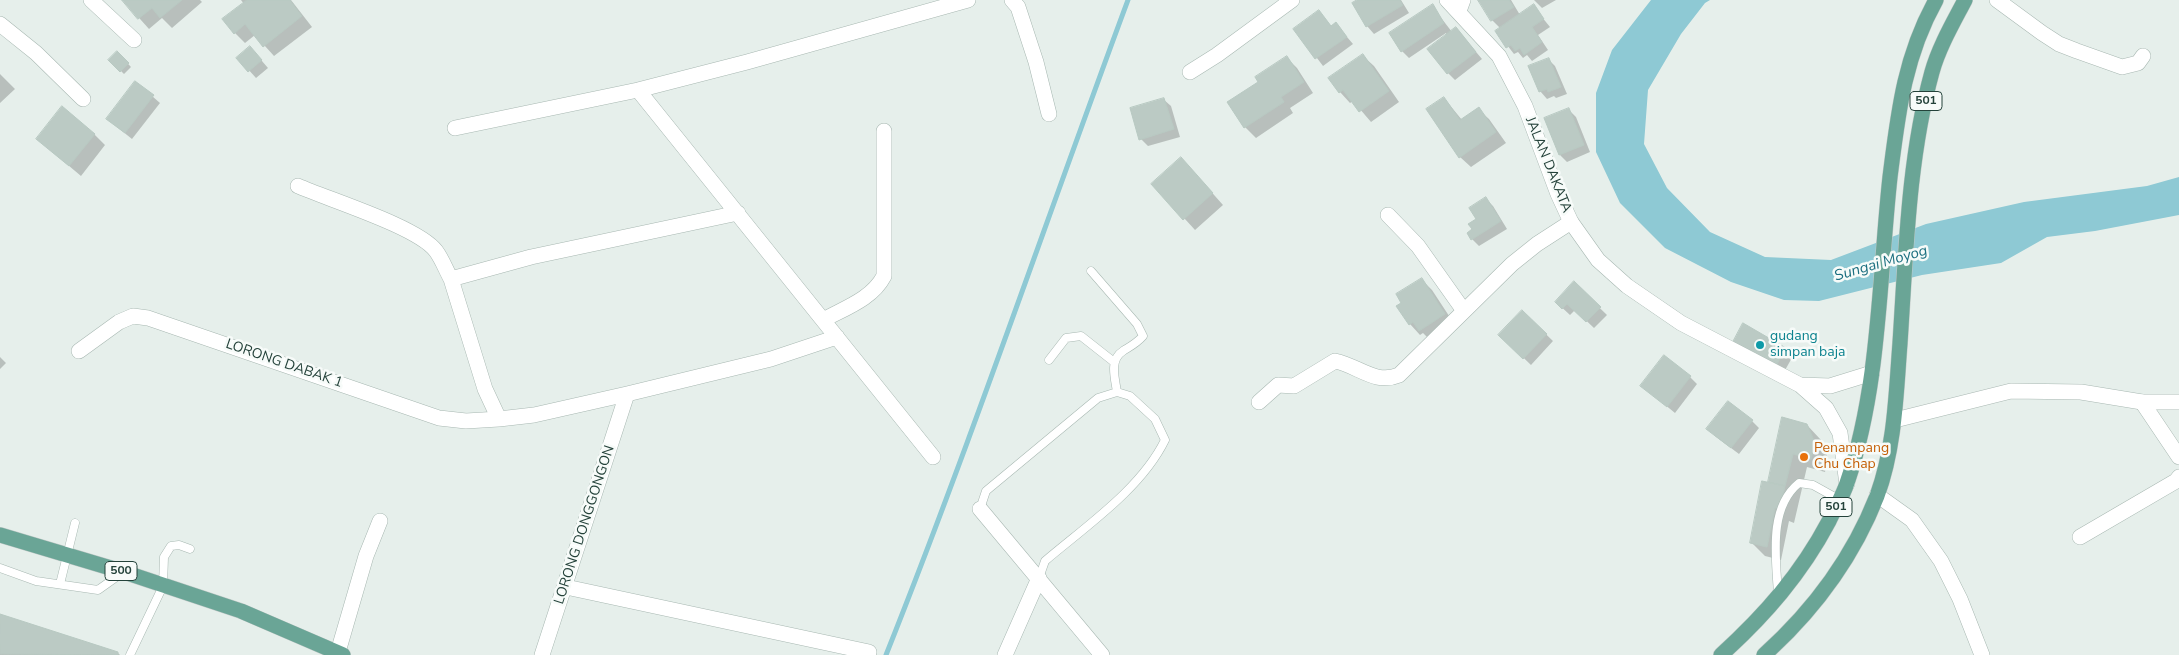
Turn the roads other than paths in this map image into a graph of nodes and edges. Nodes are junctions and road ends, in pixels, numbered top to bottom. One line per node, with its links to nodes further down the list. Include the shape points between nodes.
1 (91, 0): 11 (street)
2 (968, 0): 14 (street)
3 (1012, 0): 16 (street, via 1018,7 1036,62)
4 (1292, 0): 13 (street)
5 (1448, 0): 9 (street, JALAN DAKATA)
6 (1936, 0): 31 (main road, 501, via 1906,69 1896,126)
7 (1965, 0): 39 (main road, 501, via 1932,71 1919,134 1910,208)
8 (1997, 0): 12 (street, via 2059,44 2077,51 2122,67 2138,63)
9 (1461, 5): 22 (street, JALAN DAKATA, via 1508,71)
10 (0, 24): 15 (street, via 36,53)
11 (134, 40)
12 (2143, 56)
13 (1190, 72)
14 (638, 90): 17 (street); 20 (street)
15 (83, 99)
16 (1049, 114)
17 (454, 128)
18 (884, 131): 26 (street, via 884,276 867,297)
19 (298, 186): 24 (street, via 417,236 436,250)
20 (738, 213): 24 (street, via 531,257); 26 (street)
21 (1388, 215): 25 (street, via 1418,246)
22 (1571, 222): 25 (street, via 1536,244); 32 (street, JALAN DAKATA, via 1598,260 1627,286 1681,323)
23 (1091, 271): 30 (lane, via 1137,324 1143,336 1118,354)
24 (451, 279): 38 (street, via 485,389)
25 (1464, 311): 35 (street, via 1399,375 1381,379 1335,361 1294,386 1278,385)
26 (823, 320): 27 (street)
27 (837, 337): 34 (street, LORONG DABAK 1, via 771,359); 40 (street)
28 (79, 351): 38 (street, LORONG DABAK 1, via 118,322 132,316 148,318 439,418 466,421)
29 (1048, 360): 30 (lane, via 1066,338 1081,336)
30 (1114, 362): 33 (lane)
31 (1872, 373): 32 (street, JALAN DAKATA, via 1830,386); 43 (main road, 501, via 1867,407)
32 (1800, 385): 43 (street, JALAN DAKATA, via 1826,408 1840,433)
33 (1116, 392): 46 (lane, via 1098,398 986,491); 55 (lane, via 1130,396 1155,419 1165,440 1156,460 1136,484 1044,561)
34 (627, 394): 38 (street, LORONG DABAK 1, via 534,415); 58 (street, LORONG DONGGONGON)
35 (1259, 402)
36 (2142, 402): 37 (street); 39 (street, via 2081,392 2012,391); 41 (street)
37 (2179, 402)
38 (499, 419)
39 (1894, 420): 44 (main road, 501)
40 (933, 457)
41 (2179, 457)
42 (2179, 477): 50 (street)
43 (1847, 484): 45 (main road, 501)
44 (1877, 495): 67 (main road, 501, via 1857,541 1827,588); 68 (street, via 1912,520 1941,561)
45 (1840, 500): 59 (main road, 501, via 1820,537); 59 (lane, via 1814,485 1799,483 1789,491 1775,542)
46 (980, 509): 55 (street)
47 (380, 521): 61 (street, via 366,556)
48 (75, 523): 52 (lane)
49 (0, 535): 52 (main road, 500)
50 (2080, 536)
51 (190, 549): 57 (lane, via 171,546 166,551)
52 (68, 555): 54 (main road, 500); 56 (lane)
53 (0, 568): 56 (lane, via 36,581)
54 (124, 572): 56 (lane, via 98,590); 57 (main road, 500)
55 (1039, 578): 64 (street); 65 (street)
56 (60, 584)
57 (163, 586): 61 (main road, 500, via 241,611); 62 (lane)
58 (566, 587): 60 (street); 63 (street, LORONG DONGGONGON)
59 (1778, 597): 66 (main road, 501)
60 (869, 652)
61 (341, 654)
62 (130, 655)
63 (542, 655)
64 (1005, 655)
65 (1102, 655)
66 (1721, 655)
67 (1764, 655)
68 (1982, 655)

